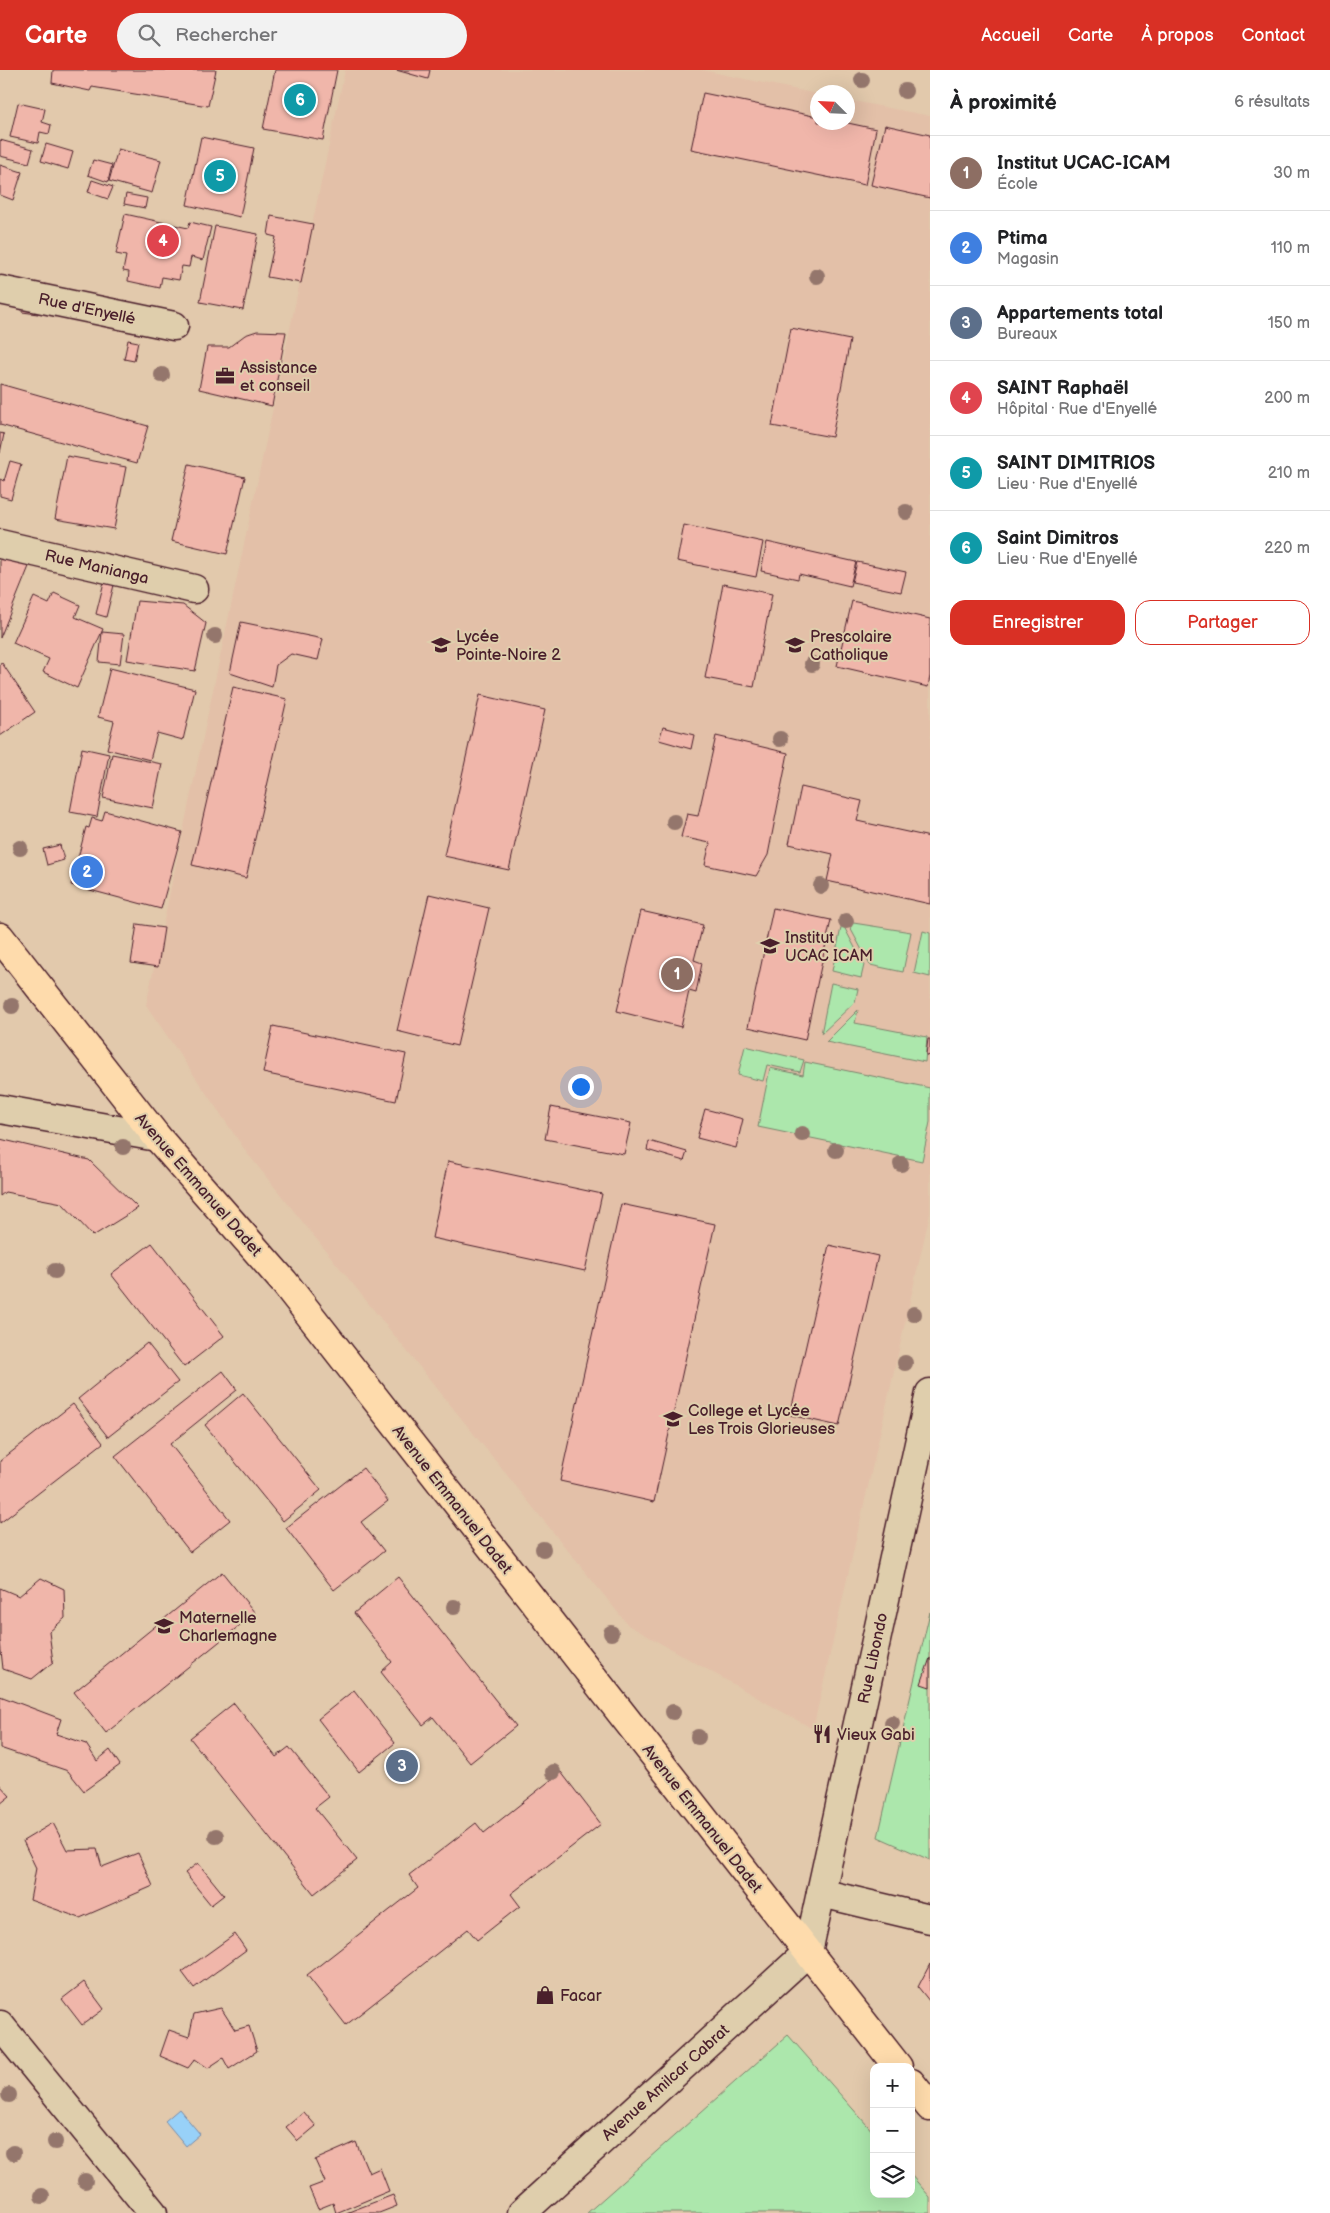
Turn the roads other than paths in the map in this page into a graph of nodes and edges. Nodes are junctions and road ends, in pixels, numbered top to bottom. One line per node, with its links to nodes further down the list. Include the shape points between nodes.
1 (0, 290): 2 (street, Rue d'Enyellé)
2 (174, 326)
3 (0, 544): 4 (street, Rue Manianga)
4 (194, 589)
5 (0, 937): 7 (main road, Avenue Emmanuel Dadet)
6 (0, 1108): 7 (street)
7 (156, 1137): 11 (main road, Avenue Emmanuel Dadet, via 284,1282)
8 (930, 1393): 9 (street, Rue Libondo)
9 (821, 1893): 10 (street); 11 (street, Rue Libondo)
10 (930, 1919)
11 (808, 1952): 13 (main road, Avenue Emmanuel Dadet); 17 (street, Avenue Amilcar Cabrat)
12 (0, 2025): 16 (street)
13 (895, 2063)
14 (915, 2088): 15 (main road)
15 (930, 2107)
16 (153, 2213)
17 (522, 2213)

